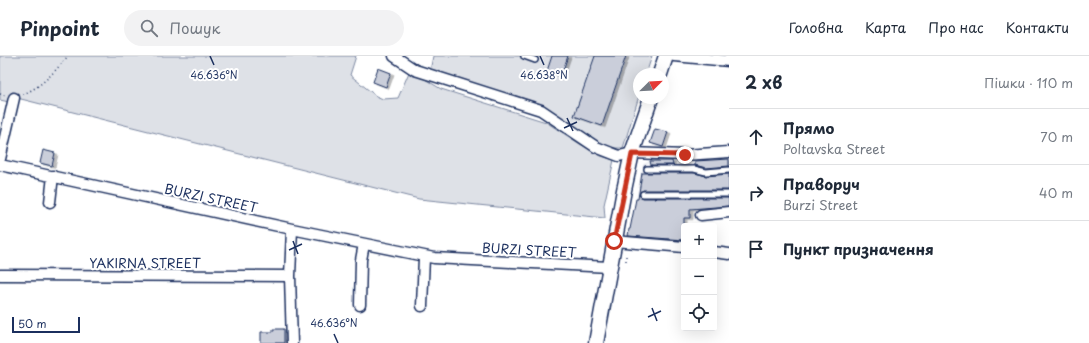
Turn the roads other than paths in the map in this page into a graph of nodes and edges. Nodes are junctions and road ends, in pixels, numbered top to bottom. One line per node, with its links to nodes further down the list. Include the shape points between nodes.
1 (394, 56): 11 (street, via 415,70 542,110 596,147 619,156)
2 (524, 56): 5 (lane)
3 (666, 56): 7 (main road)
4 (674, 56): 6 (street)
5 (535, 60)
6 (729, 61)
7 (662, 68)
8 (14, 98): 12 (street)
9 (649, 104): 11 (main road)
10 (729, 152): 13 (street)
11 (632, 154): 13 (street); 24 (main road)
12 (0, 158)
13 (685, 162): 15 (lane); 16 (lane, via 694,169 706,172)
14 (0, 164): 17 (street, BURZI STREET)
15 (647, 169)
16 (729, 170)
17 (53, 176): 20 (street); 23 (street, BURZI STREET)
18 (643, 194): 19 (lane)
19 (729, 194)
20 (50, 202)
21 (729, 212): 22 (street)
22 (701, 215)
23 (292, 229): 25 (street, BURZI STREET); 32 (street)
24 (614, 241): 26 (street); 30 (main road)
25 (364, 244): 29 (street, BURZI STREET); 33 (street)
26 (681, 247)
27 (717, 252): 28 (street)
28 (729, 254)
29 (424, 257): 30 (street, BURZI STREET); 34 (street)
30 (609, 267): 36 (main road)
31 (0, 275): 32 (street, YAKIRNA STREET)
32 (290, 276): 35 (street)
33 (360, 305)
34 (422, 306)
35 (292, 343)
36 (596, 343)

